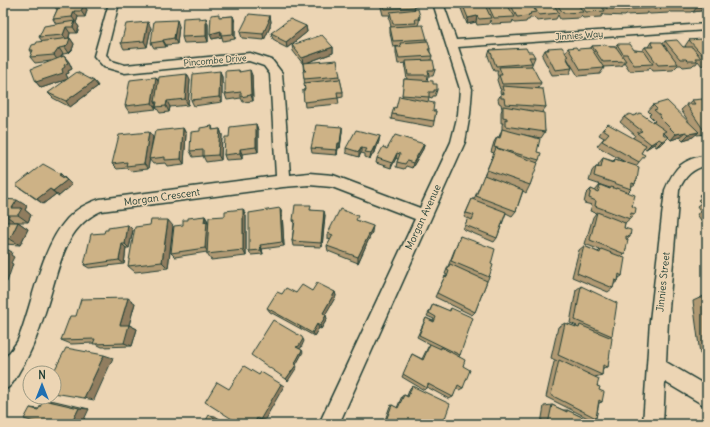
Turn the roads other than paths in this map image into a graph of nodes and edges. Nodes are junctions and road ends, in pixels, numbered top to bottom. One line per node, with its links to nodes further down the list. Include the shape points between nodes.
1 (114, 3): 6 (street, Pincombe Drive, via 100,56 108,64 125,69 250,57 268,63 276,73)
2 (438, 3): 4 (street, Morgan Avenue)
3 (707, 27): 4 (street, Jinnies Way)
4 (452, 44): 7 (street, Morgan Avenue, via 466,89 464,114 458,142)
5 (707, 160): 8 (street, Jinnies Street, via 691,162 678,175 672,190)
6 (283, 181): 7 (street, Morgan Crescent, via 334,181); 9 (street, Morgan Crescent, via 100,205 86,211 72,224 61,240 53,257 24,347)
7 (424, 216): 11 (street, Morgan Avenue)
8 (657, 367): 10 (street); 12 (street, Jinnies Street)
9 (3, 381)
10 (707, 397)
11 (329, 424)
12 (653, 424)

